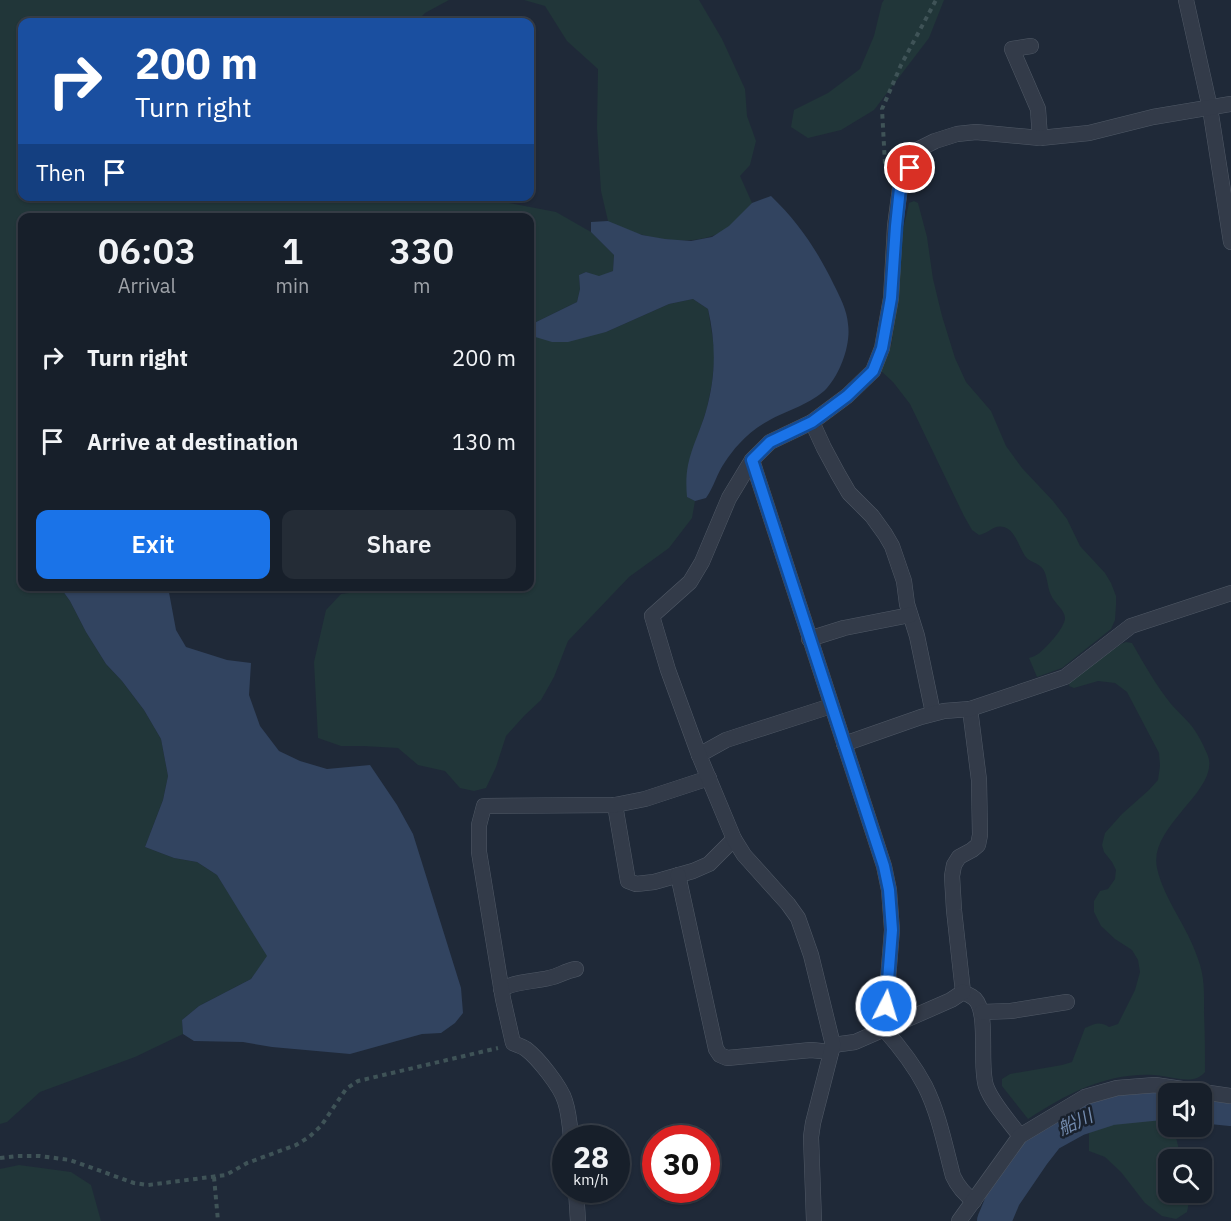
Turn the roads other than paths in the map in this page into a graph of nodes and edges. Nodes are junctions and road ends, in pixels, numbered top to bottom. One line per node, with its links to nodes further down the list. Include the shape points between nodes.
1 (1186, 0): 4 (street)
2 (1031, 46): 5 (street, via 1012,49 1038,109)
3 (1231, 104): 4 (street)
4 (1210, 108): 5 (street, via 1089,133); 6 (street)
5 (1040, 138): 7 (street, via 976,132 957,134 919,149 900,188 891,298 882,348 873,371)
6 (1231, 242)
7 (812, 422): 8 (street, via 770,442); 10 (street, via 843,484 892,546)
8 (752, 460): 11 (street); 16 (street, via 729,498 690,582 652,616)
9 (1231, 593): 13 (street, via 1131,626 1065,677)
10 (910, 615): 11 (street); 14 (street)
11 (809, 639): 12 (street)
12 (831, 706): 15 (street); 16 (street, via 726,740)
13 (970, 709): 14 (street); 23 (street, via 979,780 980,835 978,844 959,857 952,876)
14 (933, 713): 15 (street)
15 (844, 744): 26 (street, via 889,890 892,930)
16 (699, 755): 17 (street)
17 (709, 778): 18 (street); 19 (street)
18 (615, 805): 20 (street, via 628,881 636,885); 22 (street, via 484,806 479,852)
19 (734, 839): 20 (street, via 709,864); 27 (street, via 798,918 811,955)
20 (678, 875): 27 (street, via 720,1055 727,1058)
21 (576, 969): 22 (street)
22 (501, 989): 29 (street, via 513,1043 525,1048 559,1087)
23 (963, 992): 25 (street, via 975,998); 26 (street)
24 (1067, 1002): 25 (street)
25 (982, 1012): 30 (street, via 986,1087)
26 (884, 1029): 27 (street); 31 (street, via 926,1087 953,1176 964,1194)
27 (832, 1049): 34 (street, via 811,1137)
28 (1231, 1096): 30 (street, via 1155,1085 1118,1088 1085,1098)
29 (569, 1125)
30 (1020, 1136): 31 (street)
31 (974, 1201): 35 (street)
32 (577, 1203): 33 (street)
33 (578, 1221)
34 (814, 1221)
35 (959, 1221)

